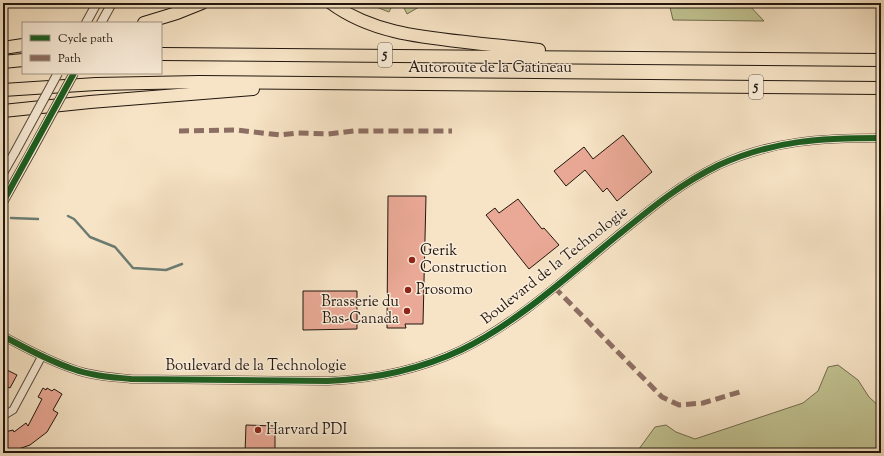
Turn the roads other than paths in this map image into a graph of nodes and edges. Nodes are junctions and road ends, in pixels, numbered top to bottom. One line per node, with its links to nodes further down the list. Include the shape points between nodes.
1 (97, 3): 5 (street)
2 (112, 3): 6 (street)
3 (202, 3): 7 (highway)
4 (331, 3): 11 (highway, via 361,20 405,34)
5 (87, 22)
6 (102, 22)
7 (147, 22)
8 (22, 45): 9 (highway)
9 (3, 48)
10 (162, 54): 11 (highway, Autoroute de la Gatineau / 5)
11 (610, 57): 13 (highway, Autoroute de la Gatineau / 5)
12 (22, 60): 14 (highway)
13 (881, 60)
14 (3, 62)
15 (57, 74): 22 (street, bridge)
16 (73, 74): 23 (street, bridge)
17 (320, 83): 18 (highway, Autoroute de la Gatineau / 5); 19 (highway, Autoroute de la Gatineau / 5, via 135,82); 20 (highway)
18 (881, 88)
19 (3, 90)
20 (3, 111)
21 (881, 138): 25 (street, Boulevard de la Technologie, via 798,141 720,165 690,180 661,200 499,329 460,351 410,370 343,380 131,379 79,371)
22 (3, 173)
23 (3, 202)
24 (3, 336): 25 (street, Boulevard de la Technologie)
25 (42, 356): 26 (street, via 16,407)
26 (3, 416)

